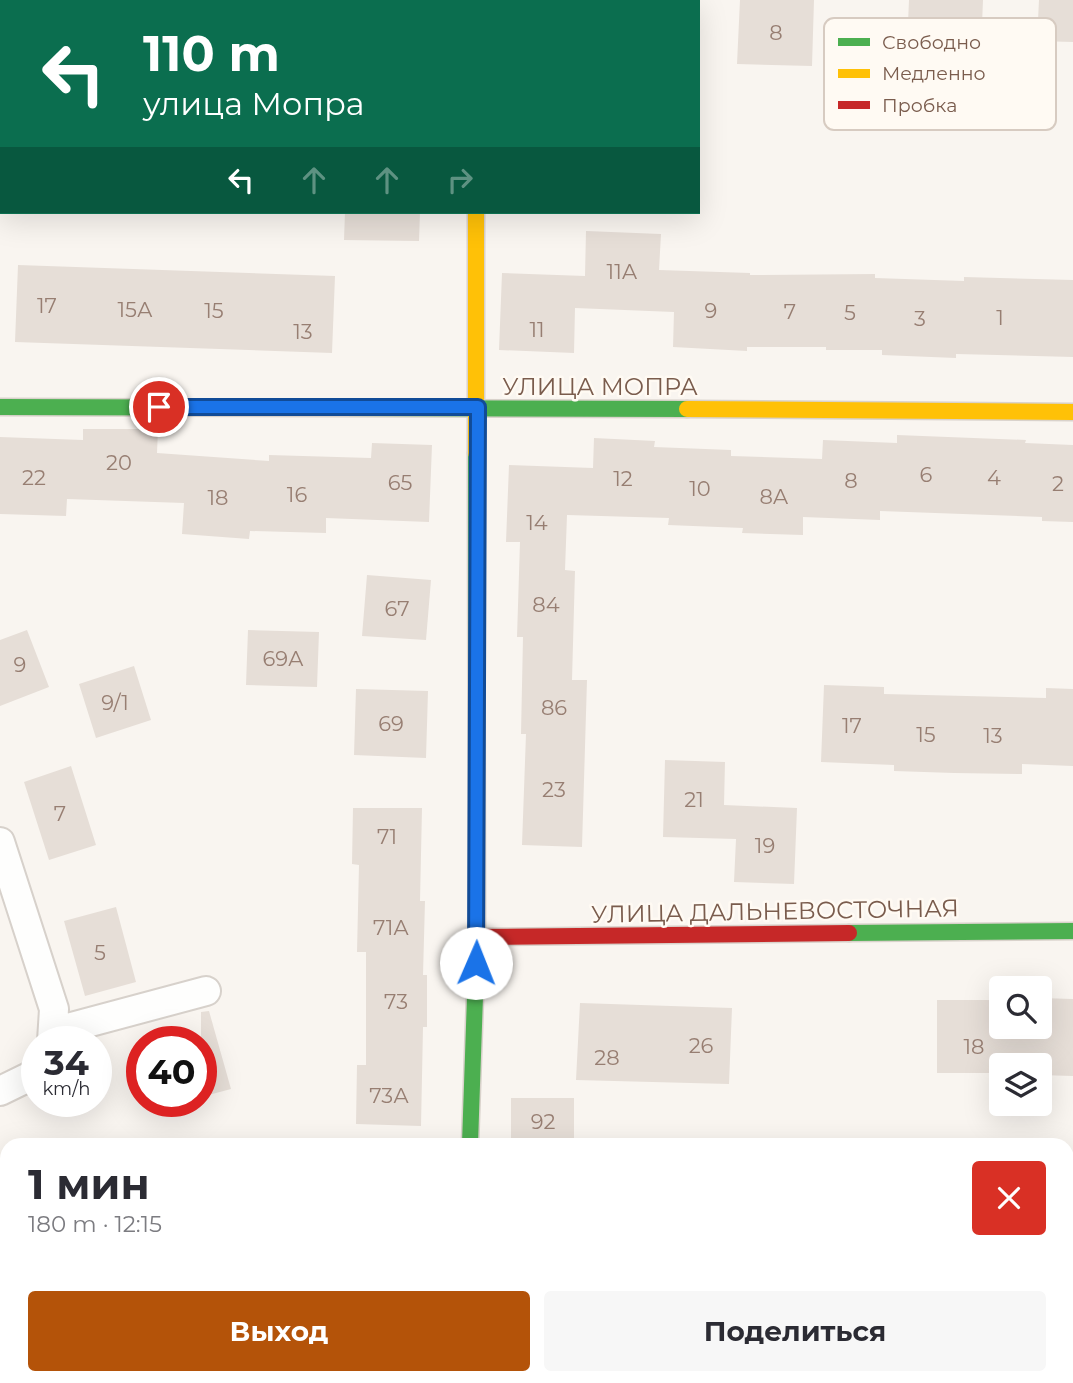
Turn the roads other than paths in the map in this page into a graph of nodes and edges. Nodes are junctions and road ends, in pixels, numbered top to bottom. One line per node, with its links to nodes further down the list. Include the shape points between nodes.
1 (476, 214): 3 (street)
2 (0, 407): 3 (street, УЛИЦА МОПРА)
3 (478, 407): 4 (street, УЛИЦА МОПРА); 7 (street)
4 (1073, 412)
5 (0, 842): 9 (street, via 54,1009)
6 (1073, 931): 7 (street, УЛИЦА ДАЛЬНЕВОСТОЧНАЯ)
7 (477, 937): 13 (street)
8 (206, 991): 10 (street)
9 (53, 1026)
10 (89, 1026)
11 (21, 1082): 12 (street)
12 (0, 1091)
13 (470, 1138)

